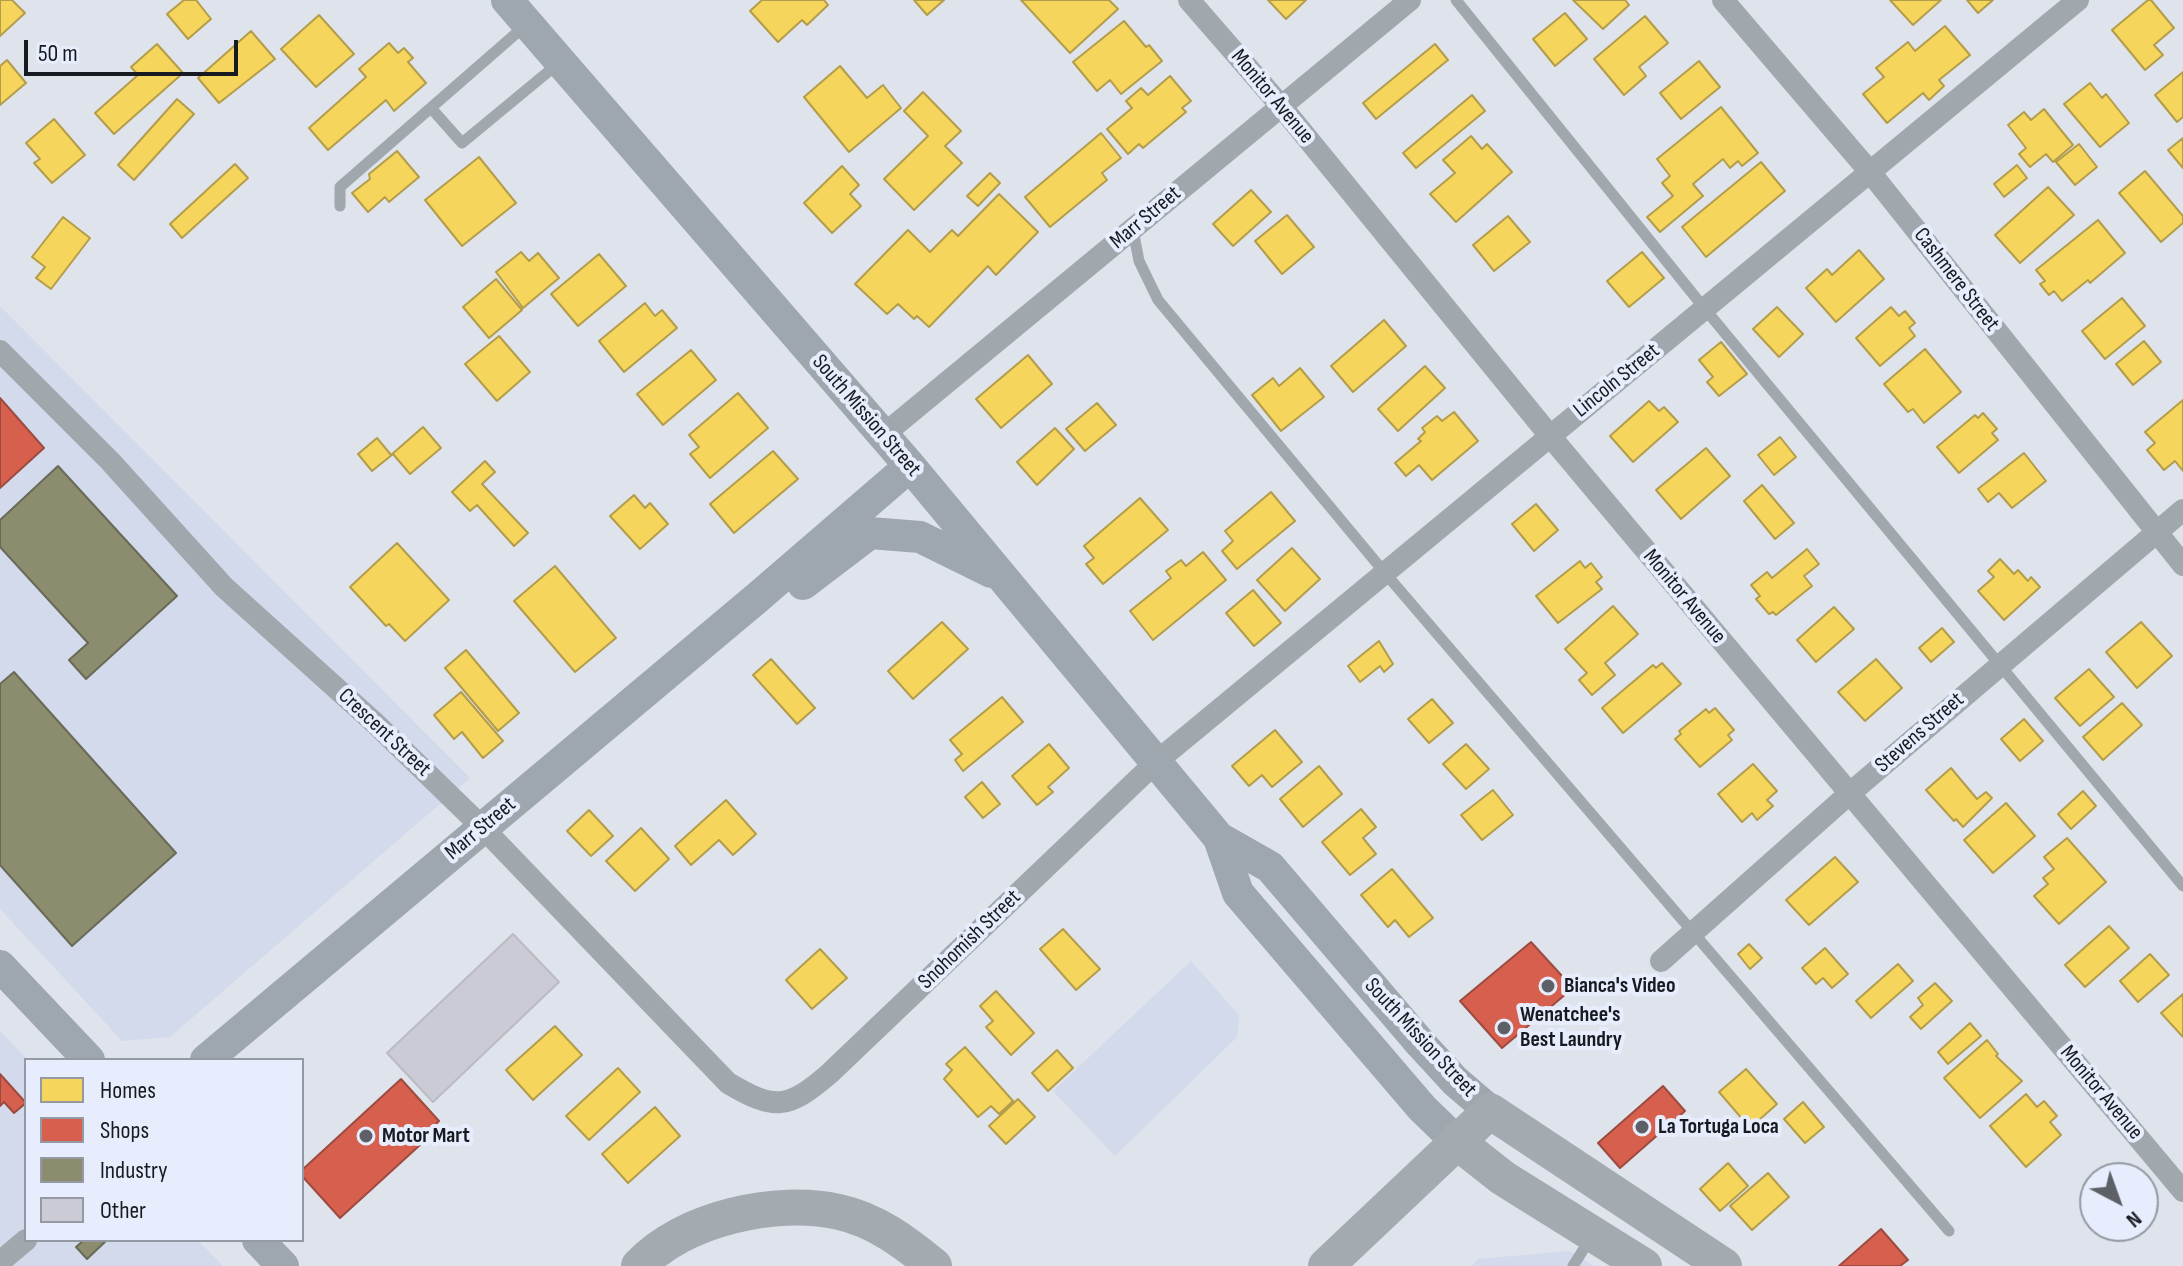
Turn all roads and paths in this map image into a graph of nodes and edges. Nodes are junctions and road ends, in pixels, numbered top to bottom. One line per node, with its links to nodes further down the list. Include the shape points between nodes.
1 (1189, 0): 8 (street, Monitor Avenue)
2 (1410, 0): 8 (street, Marr Street)
3 (1456, 0): 13 (lane)
4 (1723, 0): 10 (street, Cashmere Street)
5 (2078, 0): 10 (street, Lincoln Street)
6 (517, 12): 7 (main road, South Mission Street); 9 (lane)
7 (560, 62): 9 (lane, via 462,143); 15 (main road, South Mission Street)
8 (1281, 106): 12 (street, Marr Street); 16 (street, Monitor Avenue)
9 (431, 108): 11 (lane, via 340,187)
10 (1870, 172): 13 (street, Lincoln Street); 19 (street, Cashmere Street)
11 (340, 206)
12 (1133, 229): 15 (street, Marr Street); 21 (lane, via 1139,261 1158,300)
13 (1705, 309): 16 (street, Lincoln Street); 24 (lane)
14 (0, 351): 27 (street, Crescent Street, via 110,461 224,587)
15 (882, 436): 17 (main road, South Mission Street)
16 (1550, 436): 21 (street, Lincoln Street); 26 (street, Monitor Avenue)
17 (910, 466): 22 (main road, South Mission Street); 23 (main road, Marr Street)
18 (2183, 510): 19 (street, Stevens Street)
19 (2155, 532): 20 (street, Cashmere Street); 24 (street, Stevens Street)
20 (2183, 565)
21 (1385, 573): 25 (street, Lincoln Street); 30 (lane)
22 (1001, 577): 23 (main road, Marr Street, via 920,537 870,533 785,598); 25 (main road, South Mission Street)
23 (757, 598): 27 (main road, Marr Street)
24 (2000, 664): 26 (street, Stevens Street); 29 (lane)
25 (1156, 762): 28 (main road, South Mission Street); 35 (street, Snohomish Street, via 829,1074 794,1100)
26 (1849, 794): 30 (street, Stevens Street); 38 (street, Monitor Avenue)
27 (482, 827): 34 (main road, Marr Street); 35 (street, Crescent Street, via 728,1083)
28 (1219, 838): 36 (main road, South Mission Street, via 1270,867 1421,1044); 37 (main road, South Mission Street, via 1238,893)
29 (2183, 886)
30 (1694, 932): 31 (street, Stevens Street); 39 (lane)
31 (1661, 961)
32 (0, 966): 33 (main road)
33 (87, 1058)
34 (208, 1058)
35 (776, 1103)
36 (1490, 1111): 37 (main road); 50 (main road, South Mission Street)
37 (1456, 1141): 40 (main road, South Mission Street, via 1503,1178); 47 (main road)
38 (2183, 1191)
39 (1949, 1231)
40 (1593, 1234): 48 (lane); 49 (main road, South Mission Street)
41 (24, 1242): 43 (street)
42 (260, 1242): 44 (main road)
43 (0, 1262)
44 (283, 1266)
45 (639, 1266): 46 (main road, via 682,1234 725,1218 780,1207 840,1212 895,1234)
46 (934, 1266)
47 (1326, 1266)
48 (1573, 1266)
49 (1644, 1266)
50 (1724, 1266)

